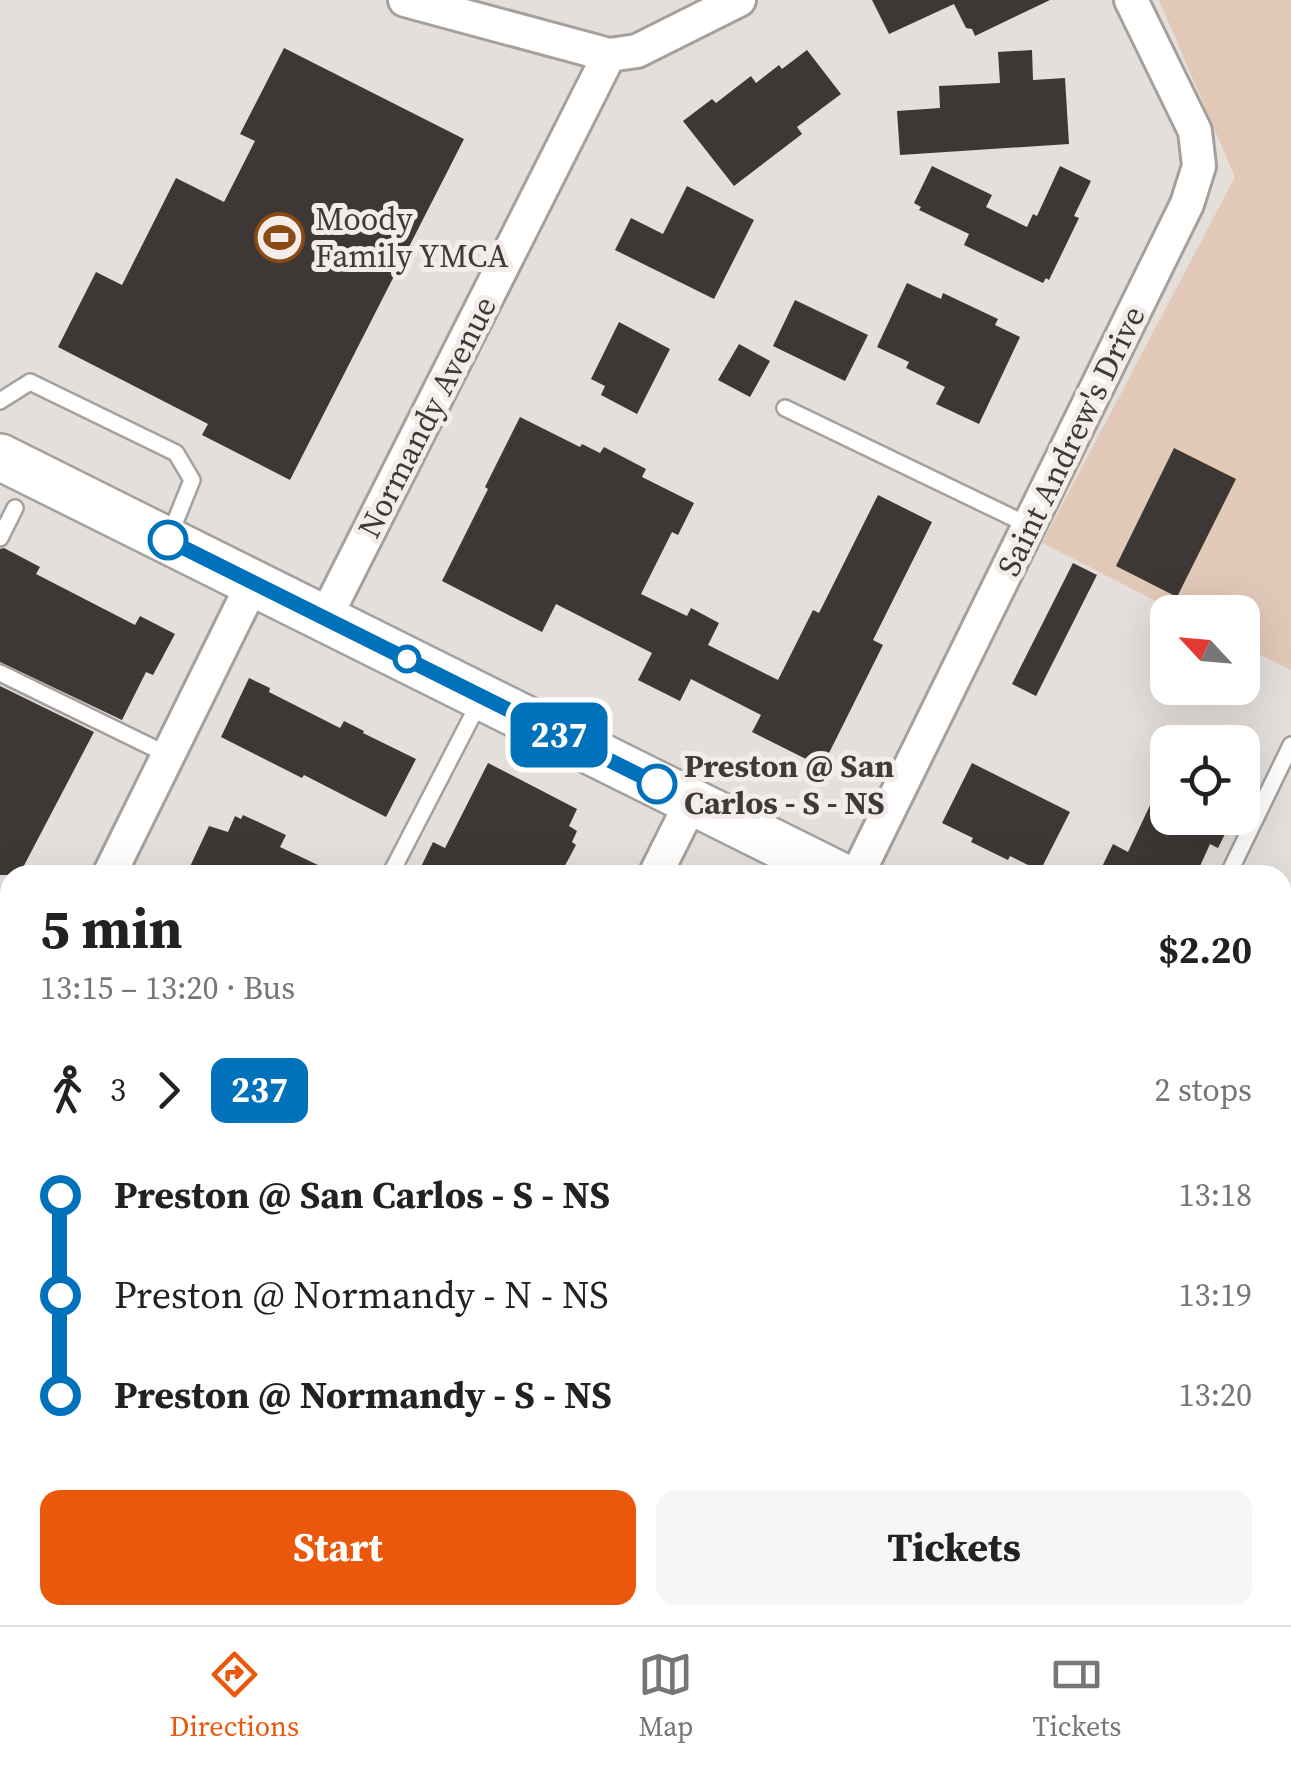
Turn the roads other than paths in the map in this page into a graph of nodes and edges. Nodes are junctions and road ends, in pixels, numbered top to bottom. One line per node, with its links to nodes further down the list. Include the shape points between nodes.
1 (406, 0): 4 (street)
2 (739, 0): 4 (street, via 636,51)
3 (1130, 0): 9 (street, Saint Andrew's Drive, via 1195,131 1200,166 1188,204)
4 (609, 55): 13 (street, Normandy Avenue)
5 (0, 401): 11 (lane, via 30,382 176,454 192,480)
6 (785, 408): 9 (lane)
7 (0, 456): 11 (main road)
8 (15, 508): 10 (lane)
9 (1030, 526): 23 (street, Saint Andrew's Drive)
10 (0, 538)
11 (168, 540): 12 (main road)
12 (253, 583): 13 (main road); 17 (street)
13 (325, 618): 15 (main road)
14 (0, 674): 17 (lane)
15 (482, 697): 18 (main road); 20 (lane)
16 (1291, 746): 24 (lane)
17 (168, 755): 19 (street)
18 (692, 801): 21 (street); 22 (main road)
19 (114, 865)
20 (395, 865)
21 (660, 865)
22 (819, 865)
23 (862, 865)
24 (1233, 865)

